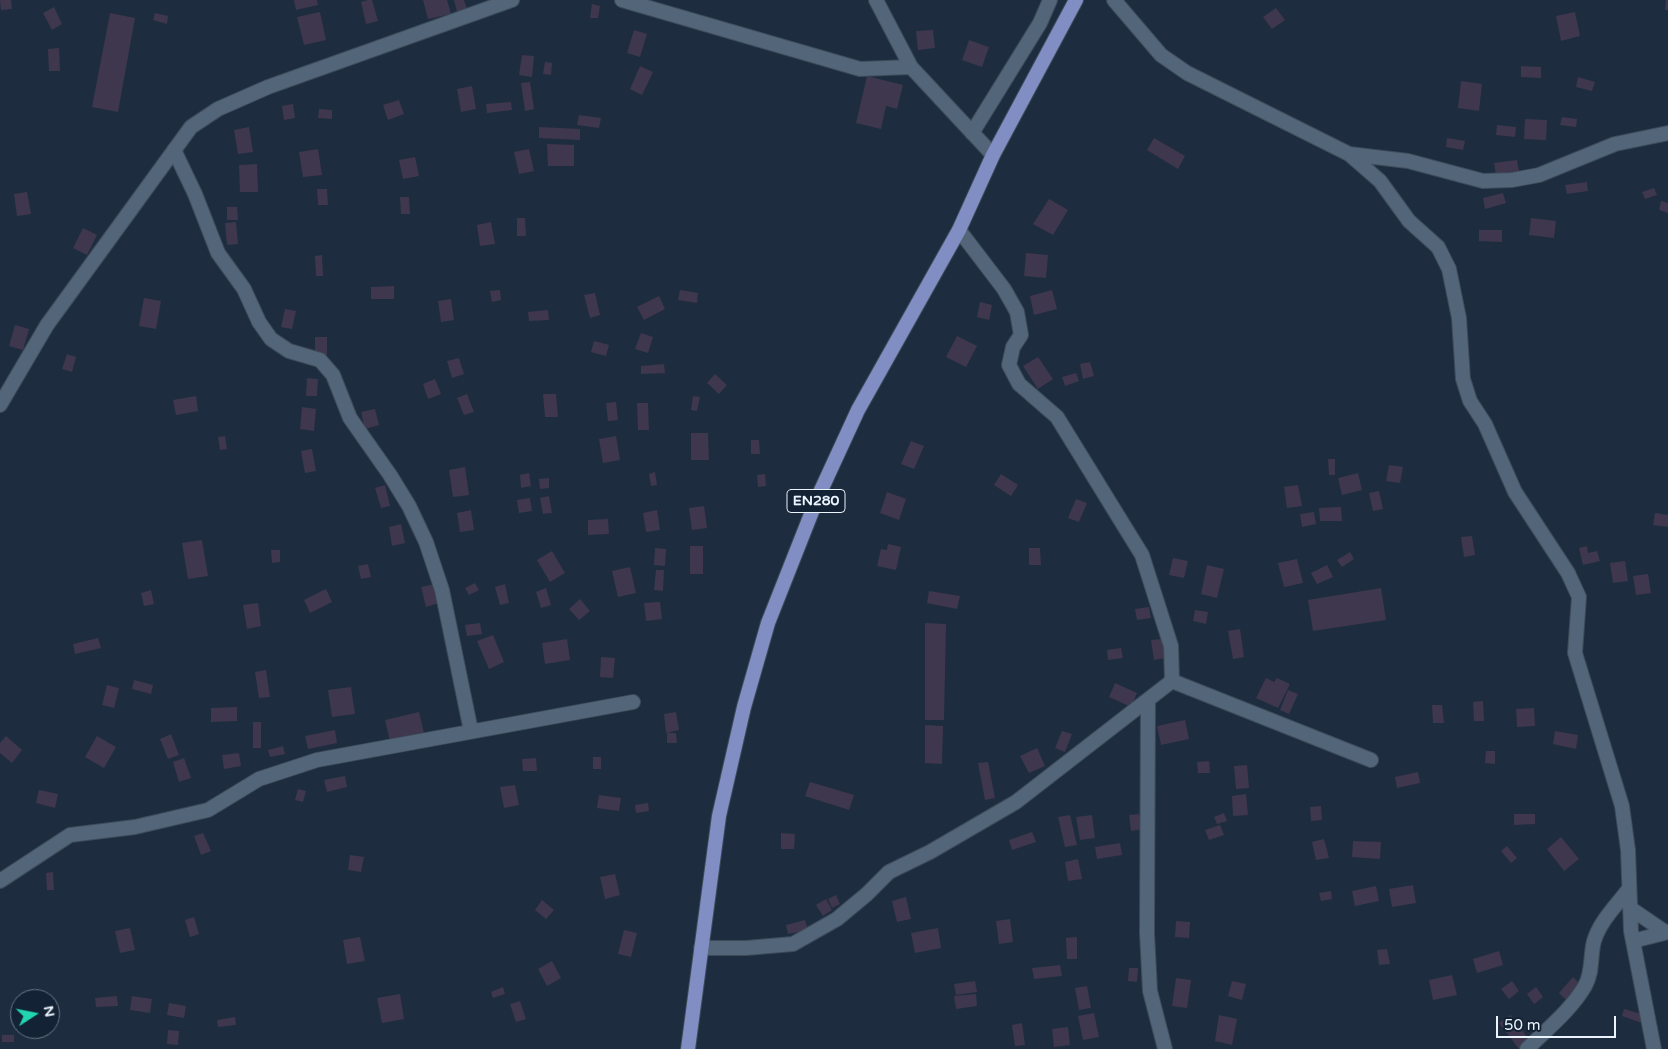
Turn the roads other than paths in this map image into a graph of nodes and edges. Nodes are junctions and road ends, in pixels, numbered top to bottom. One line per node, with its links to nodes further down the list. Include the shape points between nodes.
1 (512, 0): 10 (street, via 241,98 192,127)
2 (622, 0): 7 (street, via 860,69)
3 (876, 0): 7 (street)
4 (1050, 0): 9 (street, via 1040,23)
5 (1076, 0): 12 (main road, EN280)
6 (1114, 0): 11 (street, via 1161,55 1187,73)
7 (911, 67): 9 (street)
8 (1668, 132): 11 (street, via 1615,144 1539,175 1512,180 1483,181 1408,161)
9 (972, 133): 12 (street)
10 (174, 150): 14 (street, via 47,325); 18 (street, via 218,253 244,289 259,322 271,339 289,351 320,360 333,375 350,418 409,506 426,542 442,590)
11 (1349, 154): 21 (street, via 1380,181 1409,221 1438,247 1449,269 1459,318 1463,378 1470,401 1485,424 1516,492 1568,573 1579,597 1575,653 1622,806 1628,850)
12 (993, 155): 13 (main road, EN280)
13 (959, 230): 15 (street, via 1004,289 1017,312 1021,334 1013,347 1009,365 1019,384 1057,417 1142,555 1171,646); 25 (main road, EN280, via 858,410 817,499 768,623 744,707 719,816)
14 (0, 404)
15 (1172, 681): 16 (street); 19 (street)
16 (1148, 701): 25 (street, via 1016,802 889,872 837,919 793,944); 27 (street, via 1147,933 1150,991)
17 (633, 702): 18 (street)
18 (471, 732): 20 (street, via 317,760 259,779 208,810 135,827 70,835)
19 (1370, 760)
20 (0, 881)
21 (1628, 890): 22 (street); 28 (street, via 1599,926 1586,986)
22 (1630, 908): 23 (street); 24 (street)
23 (1667, 932): 24 (street)
24 (1633, 941): 29 (street)
25 (701, 948): 26 (main road, EN280)
26 (688, 1049)
27 (1165, 1049)
28 (1527, 1049)
29 (1654, 1049)

